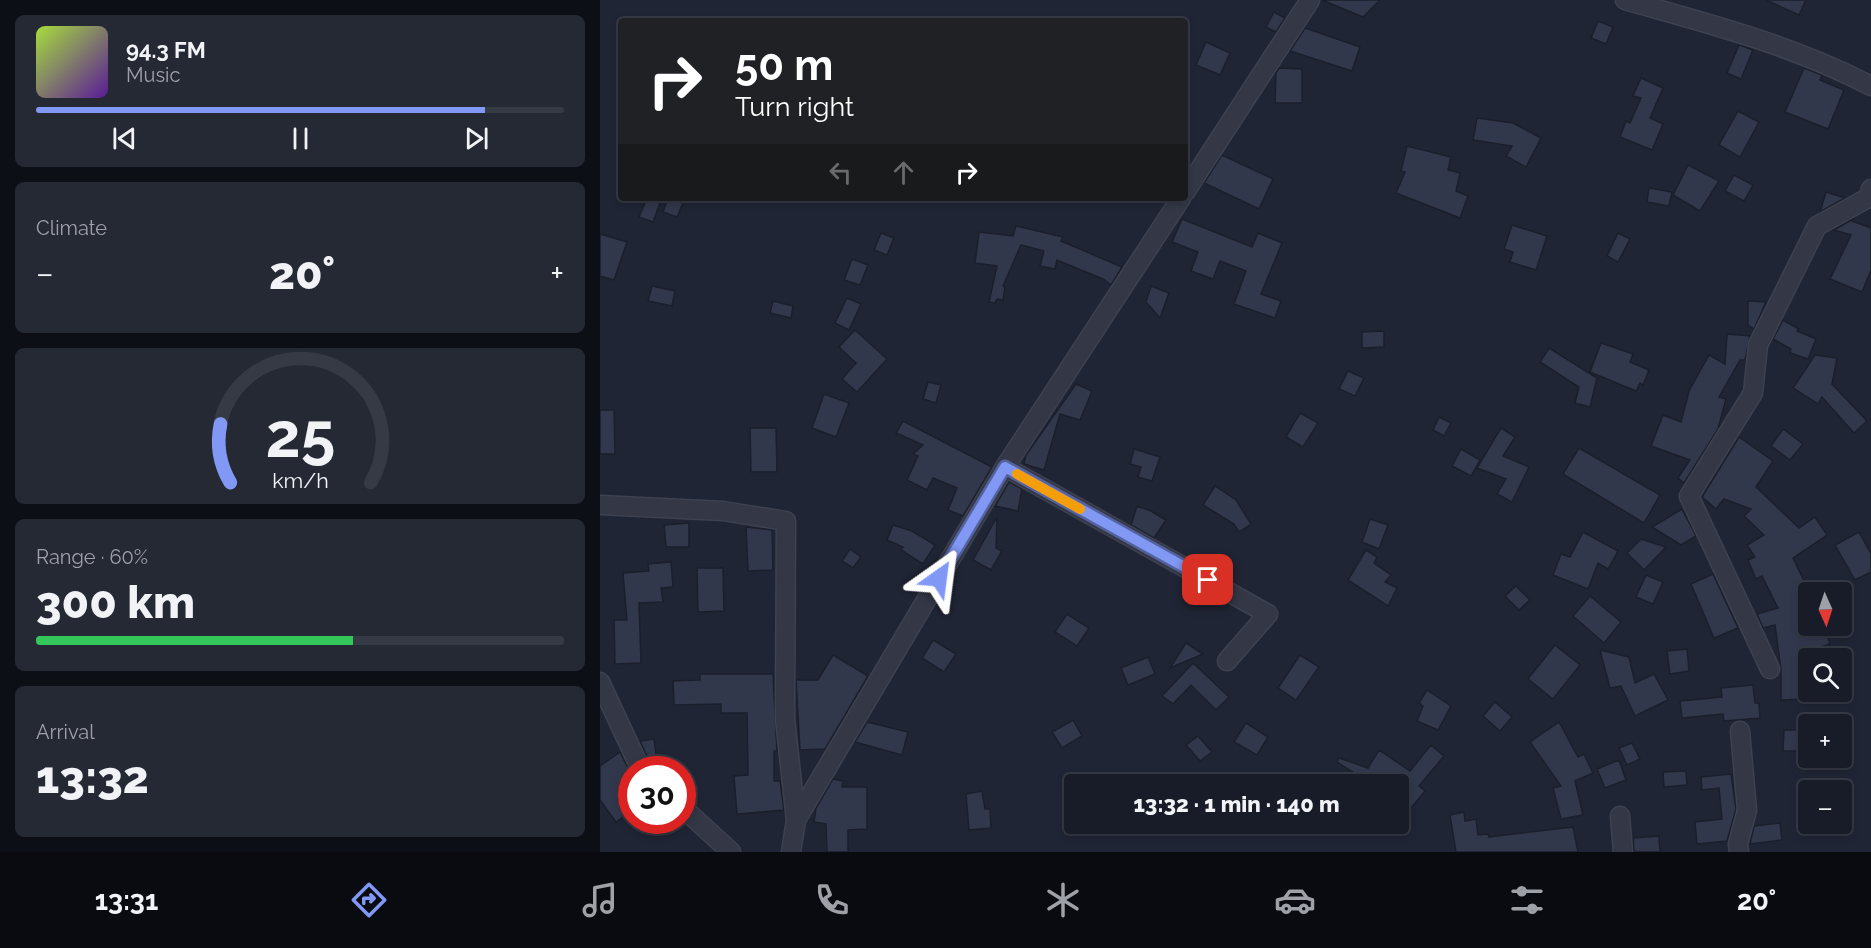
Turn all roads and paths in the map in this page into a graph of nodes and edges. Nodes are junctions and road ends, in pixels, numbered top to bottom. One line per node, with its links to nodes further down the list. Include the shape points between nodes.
1 (1310, 0): 4 (street)
2 (1625, 0): 3 (street, via 1751,35)
3 (1871, 86)
4 (1188, 187)
5 (1871, 189): 10 (street, via 1868,198 1817,226 1758,345 1753,393 1689,495)
6 (1179, 201): 7 (street)
7 (1005, 467): 9 (street, via 1268,614); 16 (street)
8 (600, 505): 16 (street, via 723,511 786,521 785,719)
9 (1227, 661)
10 (1770, 669)
11 (600, 682): 13 (street)
12 (1740, 731): 20 (street, via 1747,810)
13 (634, 756)
14 (1620, 816): 19 (street)
15 (696, 820): 17 (street)
16 (796, 820): 18 (street)
17 (731, 852)
18 (791, 852)
19 (1623, 852)
20 (1739, 852)

